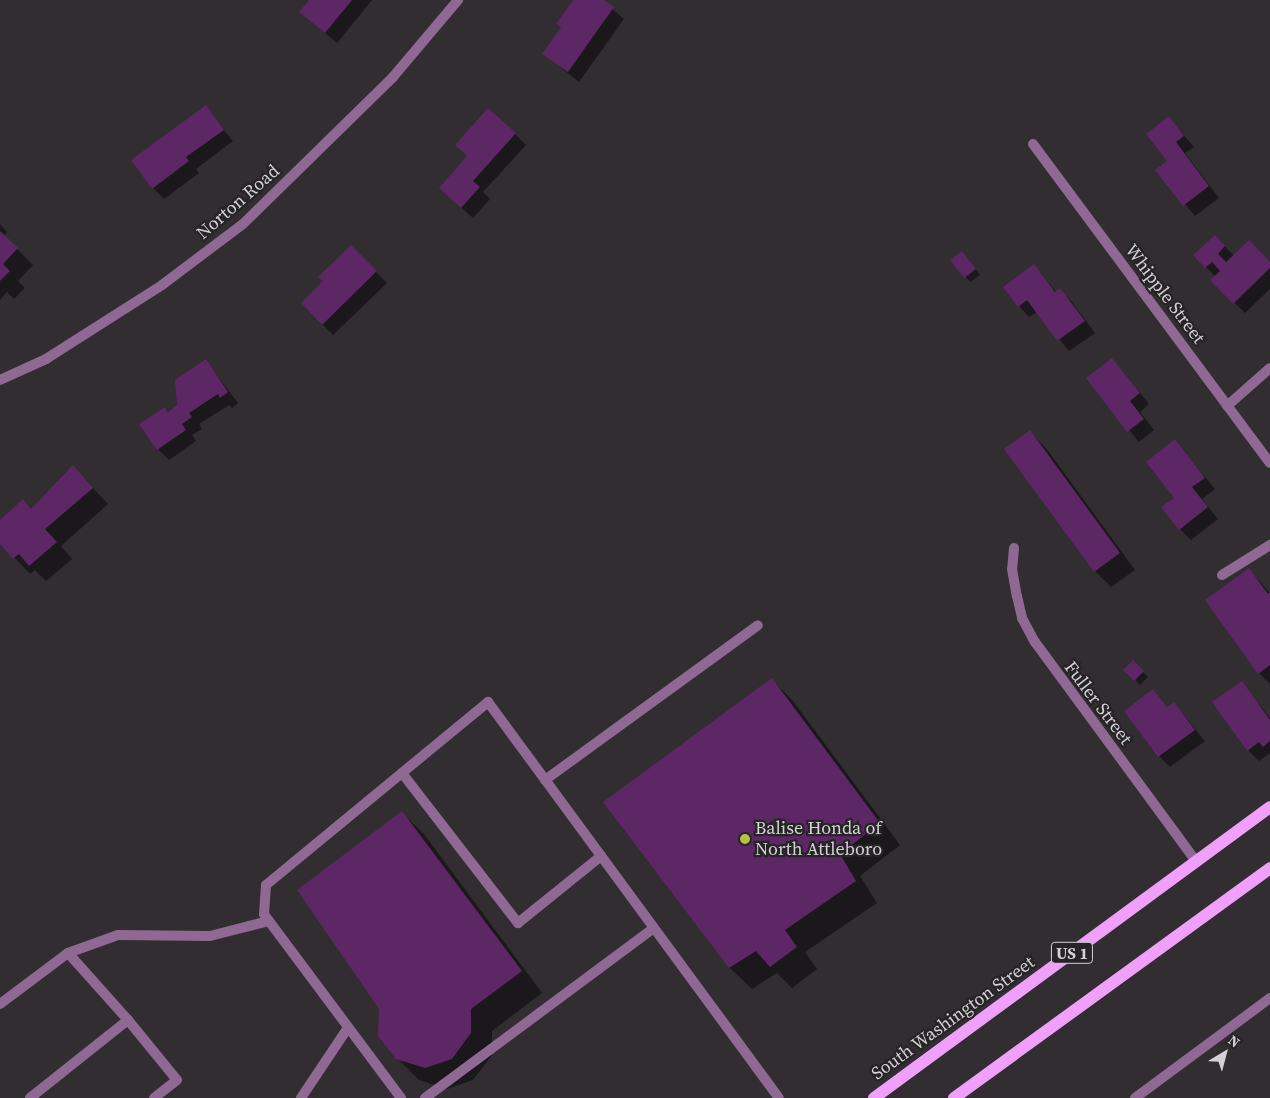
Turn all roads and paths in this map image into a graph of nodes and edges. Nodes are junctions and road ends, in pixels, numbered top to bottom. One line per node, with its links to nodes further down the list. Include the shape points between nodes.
1 (458, 0): 4 (street, Norton Road, via 394,77 243,224 162,285 46,358)
2 (1033, 144): 5 (street, Whipple Street)
3 (1270, 368): 5 (street)
4 (0, 380)
5 (1227, 406): 6 (street, Whipple Street)
6 (1270, 463)
7 (1270, 545): 9 (street)
8 (1014, 548): 15 (street, Fuller Street, via 1012,569 1016,596 1022,618 1035,642)
9 (1222, 575)
10 (758, 625): 12 (street)
11 (402, 773): 12 (street, via 488,702); 14 (street, via 518,923); 17 (street, via 266,885 264,914)
12 (545, 780): 14 (street)
13 (1270, 807): 15 (main road, South Washington Street / US 1)
14 (601, 856): 18 (street)
15 (1196, 861): 30 (main road, South Washington Street / US 1)
16 (1270, 868): 31 (main road, US 1)
17 (269, 920): 19 (street, via 210,936 118,935); 23 (street)
18 (654, 928): 28 (street); 29 (street)
19 (68, 953): 21 (street); 22 (street)
20 (1270, 998): 32 (street)
21 (0, 1004)
22 (128, 1020): 24 (street); 25 (street, via 177,1080)
23 (347, 1029): 26 (street); 27 (street)
24 (30, 1098)
25 (154, 1098)
26 (301, 1098)
27 (401, 1098)
28 (425, 1098)
29 (780, 1098)
30 (874, 1098)
31 (954, 1098)
32 (1135, 1098)

